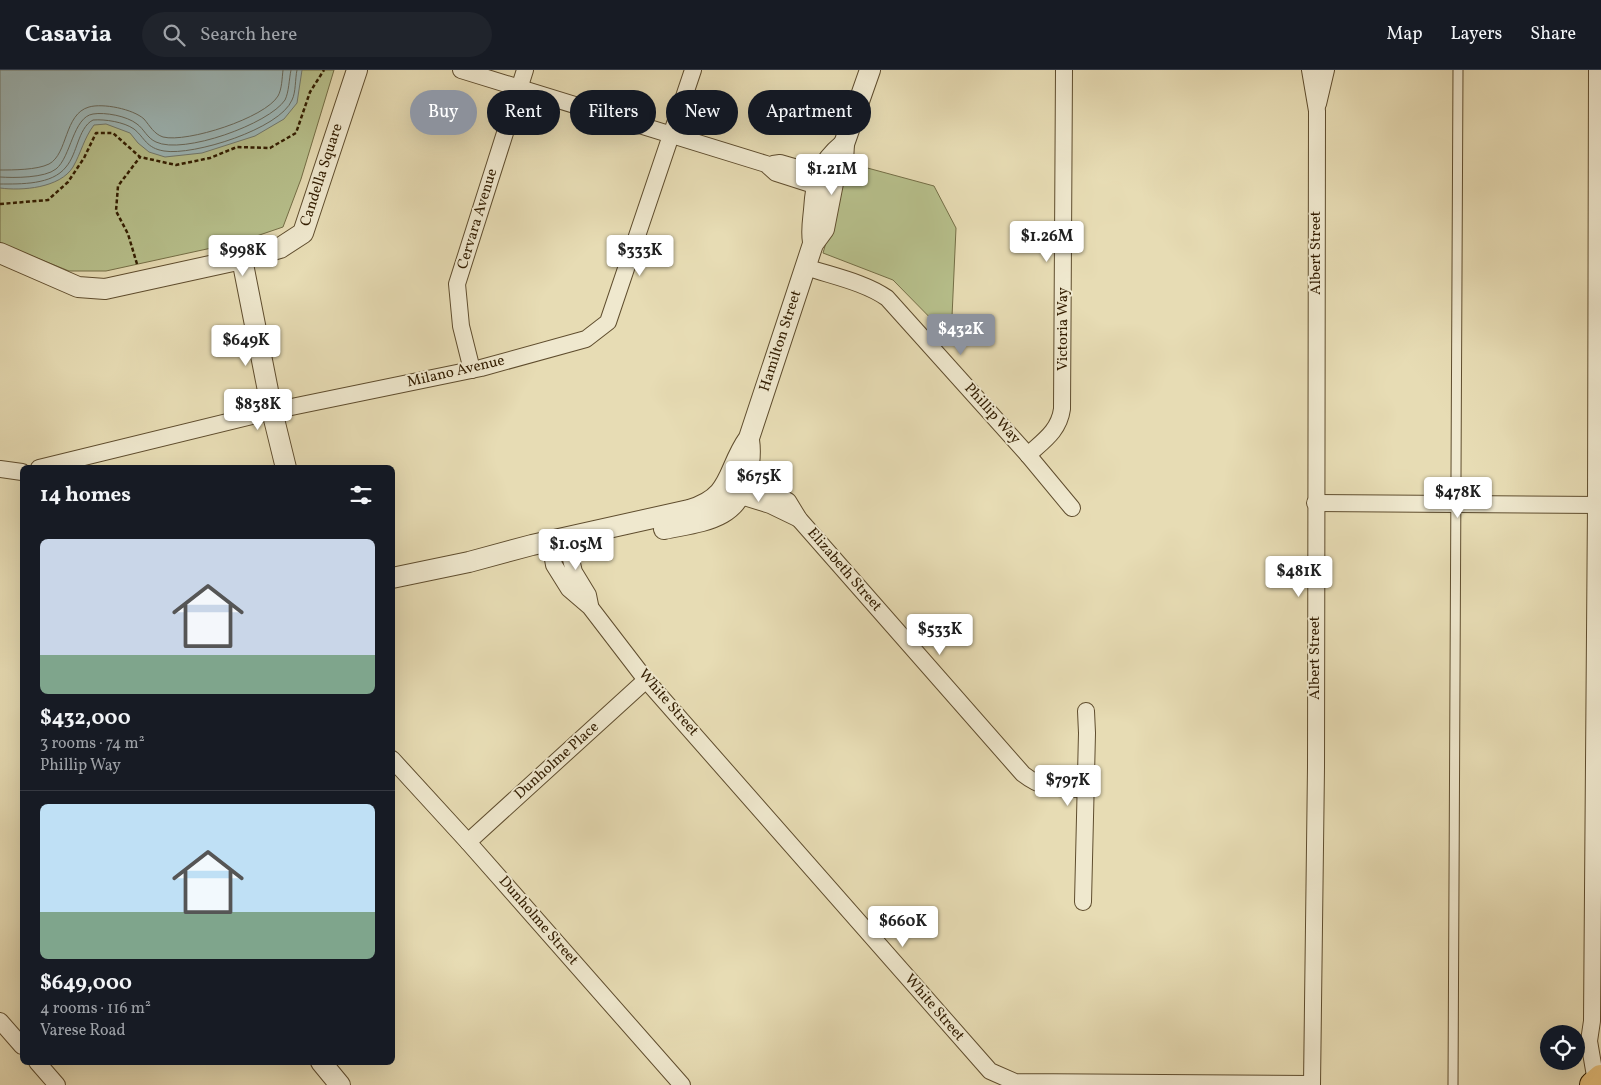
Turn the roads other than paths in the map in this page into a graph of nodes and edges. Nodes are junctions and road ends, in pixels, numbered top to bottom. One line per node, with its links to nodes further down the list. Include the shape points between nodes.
1 (357, 70): 19 (street, Candella Square, via 303,233 280,248)
2 (461, 70): 11 (street)
3 (525, 70): 11 (street, Cervara Avenue)
4 (694, 70): 12 (street, Milano Avenue)
5 (870, 70): 17 (street, Hamilton Street, via 844,144 843,161)
6 (1064, 70): 23 (street, Victoria Way, via 1062,409 1054,432)
7 (1310, 70): 13 (street, Albert Street)
8 (1326, 70): 13 (street, Albert Street)
9 (1458, 70): 30 (lane)
10 (1597, 70): 31 (street)
11 (520, 87): 14 (street); 21 (street, Cervara Avenue, via 457,284 461,326)
12 (687, 90)
13 (1316, 111): 29 (street, Albert Street)
14 (666, 132)
15 (673, 135): 21 (street, Milano Avenue, via 608,322 586,339)
16 (676, 135): 17 (street, via 766,164 776,173)
17 (825, 182): 20 (street, Hamilton Street, via 824,229 813,244)
18 (0, 253): 19 (street, Candella Square, via 78,287 105,289)
19 (242, 259): 22 (street)
20 (806, 267): 23 (street, Phillip Way, via 867,287 887,298); 28 (street, Hamilton Street, via 749,438 751,455)
21 (472, 370): 22 (street, Milano Avenue)
22 (272, 411): 24 (street, Milano Avenue); 25 (street)
23 (1028, 456): 32 (street, Phillip Way)
24 (51, 465)
25 (285, 465)
26 (0, 469): 27 (street)
27 (20, 472)
28 (737, 483): 33 (street, via 728,510 704,522); 40 (street, Elizabeth Street, via 788,501 799,520 1023,774 1048,788)
29 (1315, 503): 30 (street); 50 (street, Albert Street)
30 (1455, 503): 31 (street); 54 (lane)
31 (1599, 505): 44 (street)
32 (1072, 508)
33 (559, 546): 34 (street); 37 (street, White Street, via 588,595 590,608)
34 (441, 573): 35 (street); 36 (street)
35 (395, 578)
36 (395, 588)
37 (646, 680): 41 (street, Dunholme Place); 50 (street, White Street, via 990,1071 1015,1082)
38 (1086, 711): 40 (street)
39 (395, 762): 41 (street, Dunholme Street)
40 (1084, 789): 42 (street)
41 (468, 842): 53 (street, Dunholme Street)
42 (1083, 902)
43 (0, 1021): 46 (street)
44 (1592, 1021): 45 (street); 49 (street, via 1589,1041)
45 (1601, 1038)
46 (20, 1044)
47 (40, 1065): 51 (street)
48 (323, 1065): 52 (street)
49 (1597, 1082)
50 (1312, 1084)
51 (57, 1085)
52 (340, 1085)
53 (682, 1085)
54 (1452, 1085)

